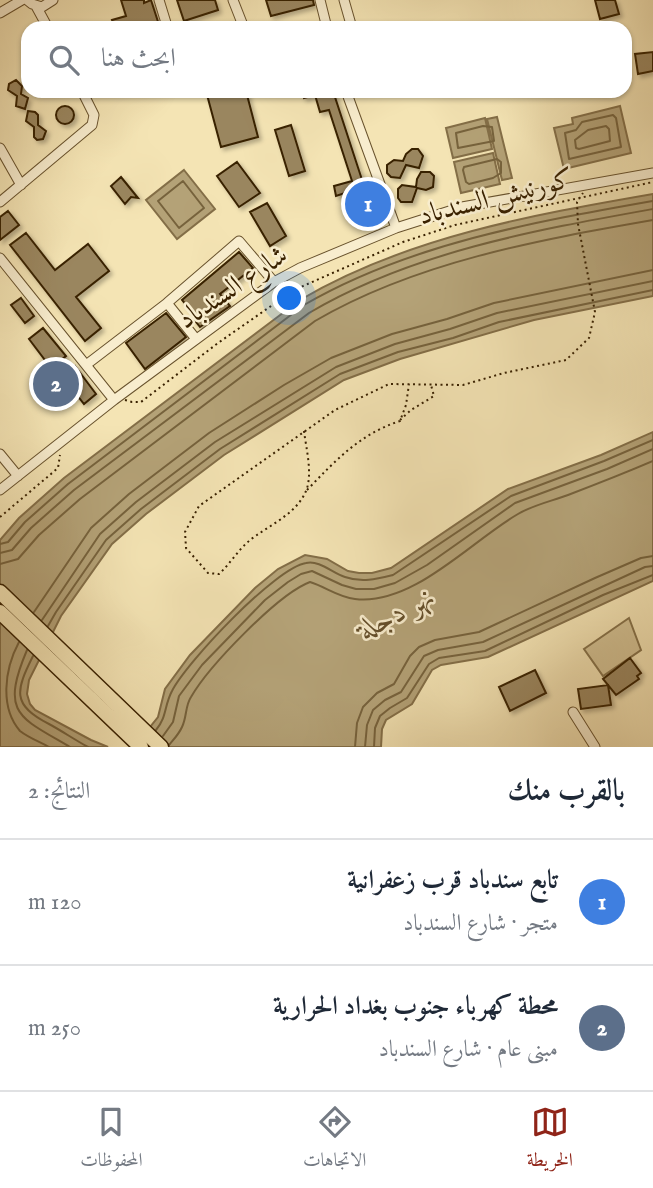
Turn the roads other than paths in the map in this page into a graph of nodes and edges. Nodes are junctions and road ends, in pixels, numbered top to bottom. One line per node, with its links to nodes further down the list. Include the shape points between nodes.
1 (25, 0): 7 (street); 8 (street)
2 (53, 0): 7 (street)
3 (159, 0): 10 (street)
4 (233, 0): 11 (street)
5 (320, 0): 12 (street)
6 (344, 0): 13 (street)
7 (36, 6): 9 (street)
8 (0, 13)
9 (44, 21)
10 (165, 21)
11 (241, 21)
12 (325, 21)
13 (350, 21)
14 (86, 98): 18 (street, via 94,115 92,125)
15 (349, 98): 20 (street)
16 (0, 148): 18 (street)
17 (653, 173): 20 (street, شارع السندباد, via 462,207)
18 (21, 185): 19 (street)
19 (0, 202)
20 (396, 228): 22 (street, شارع السندباد)
21 (0, 258): 25 (street)
22 (274, 282): 23 (street, via 239,241); 24 (street, شارع السندباد)
23 (167, 303): 24 (street); 25 (street)
24 (196, 339): 26 (street, شارع السندباد)
25 (86, 365): 26 (street)
26 (116, 399): 28 (street, شارع السندباد)
27 (0, 454): 28 (street)
28 (18, 476): 29 (street, شارع السندباد)
29 (0, 490)
30 (0, 592): 34 (highway)
31 (0, 612): 33 (highway)
32 (573, 712): 35 (street)
33 (141, 747)
34 (162, 747)
35 (594, 747)

